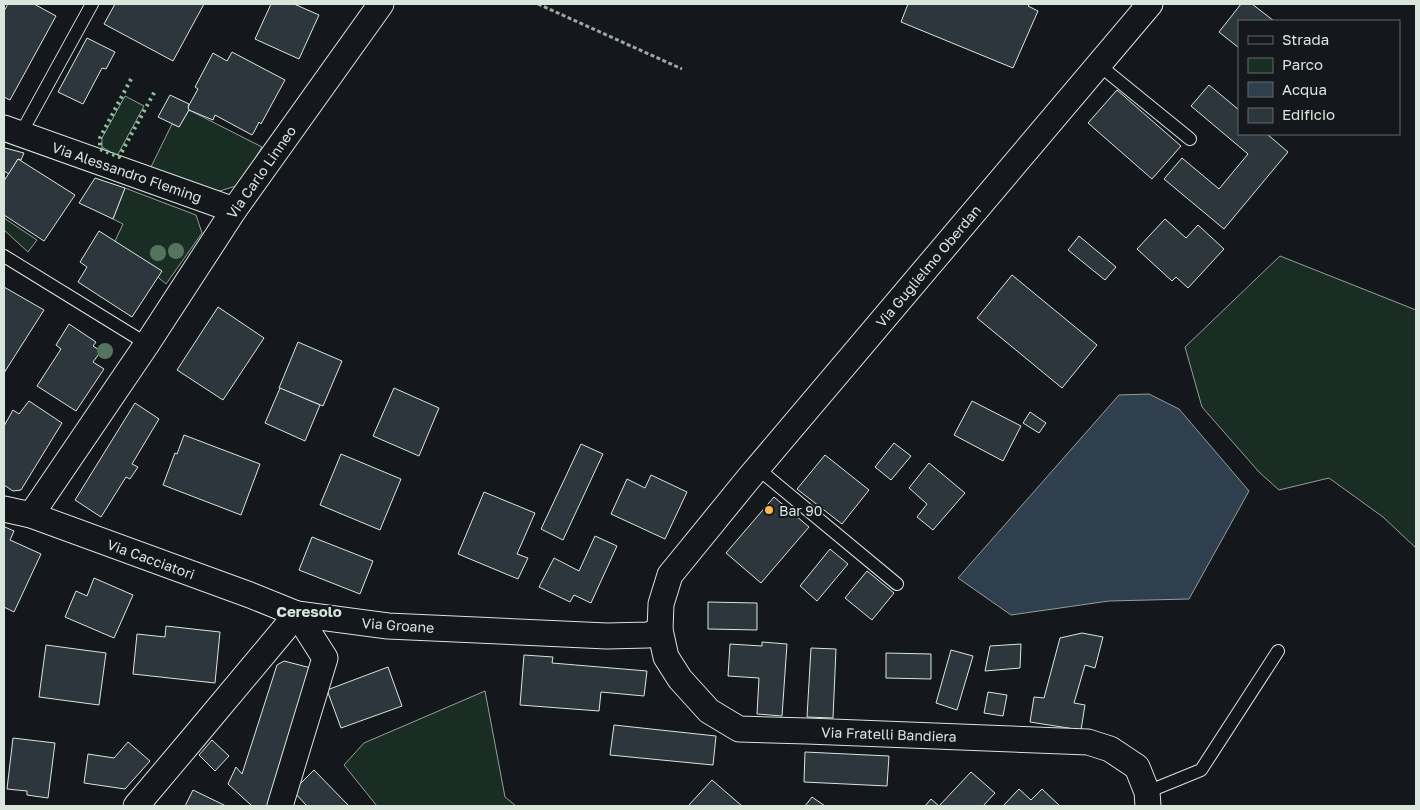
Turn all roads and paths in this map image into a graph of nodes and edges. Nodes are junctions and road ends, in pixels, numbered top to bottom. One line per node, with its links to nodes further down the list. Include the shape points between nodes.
1 (92, 4): 7 (lane, Via Alessandro Fleming)
2 (381, 4): 9 (street, Via Carlo Linneo)
3 (538, 4): 6 (path)
4 (1150, 4): 5 (street, Via Guglielmo Oberdan)
5 (1099, 65): 8 (lane); 12 (street, Via Guglielmo Oberdan)
6 (682, 70)
7 (12, 131): 9 (street, Via Alessandro Fleming)
8 (1190, 139)
9 (234, 210): 11 (street, Via Carlo Linneo)
10 (4, 256): 11 (lane)
11 (147, 344): 14 (street, Via Carlo Linneo)
12 (757, 468): 15 (lane); 17 (street, Via Guglielmo Oberdan, via 670,575 662,604)
13 (4, 509): 14 (street, Via Cacciatori)
14 (31, 515): 16 (street, Via Cacciatori)
15 (897, 584)
16 (296, 614): 17 (street, Via Groane, via 388,626 607,636 648,635); 20 (street); 21 (street, via 325,658)
17 (660, 630): 19 (street, Via Fratelli Bandiera, via 666,657 680,679 709,711 739,729 1088,742 1110,748 1137,767)
18 (1278, 651): 19 (lane, Via Fratelli Bandiera, via 1201,770)
19 (1147, 799)
20 (136, 806)
21 (280, 806)

